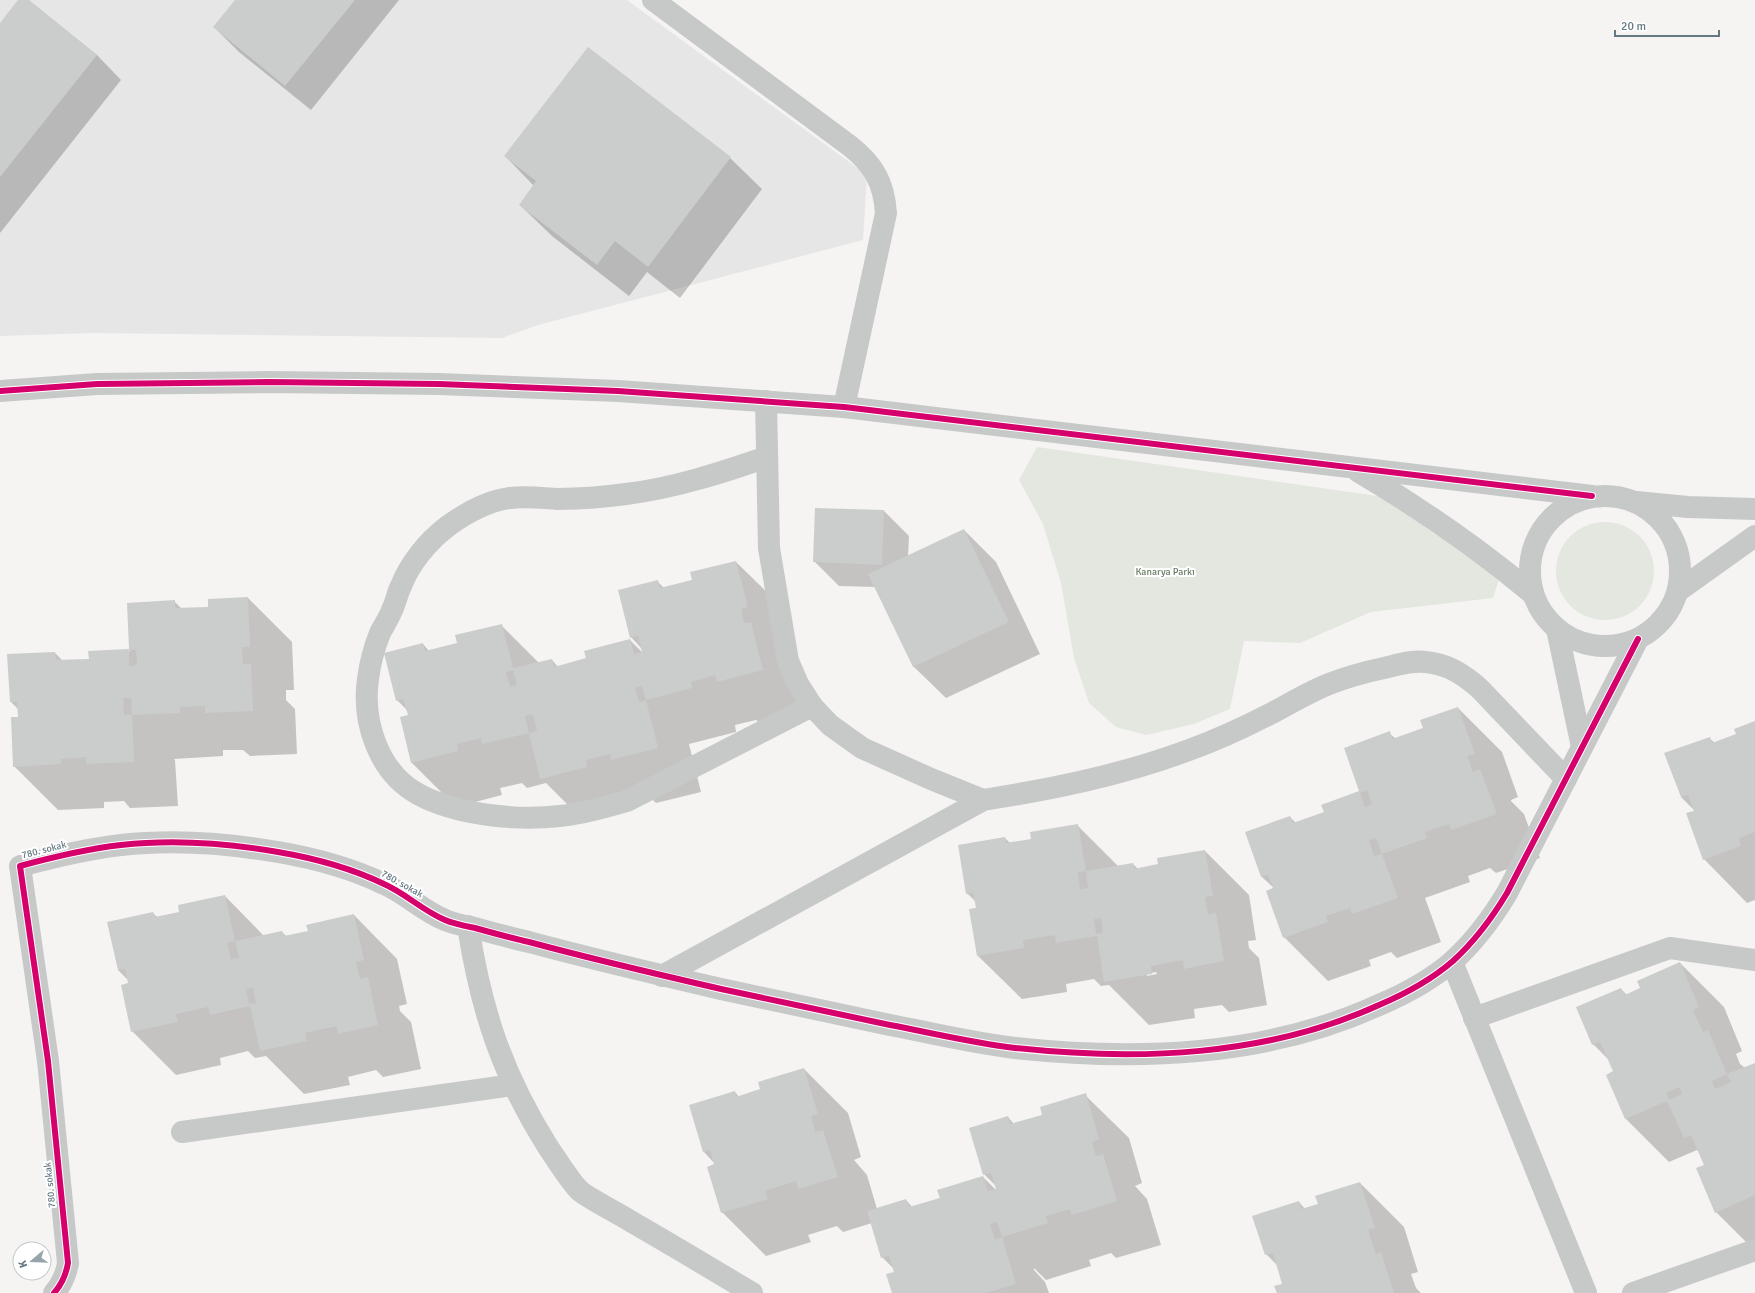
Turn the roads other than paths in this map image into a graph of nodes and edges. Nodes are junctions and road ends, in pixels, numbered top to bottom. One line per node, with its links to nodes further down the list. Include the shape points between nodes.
1 (653, 0): 4 (street, via 850,146 873,169 881,184 886,213)
2 (0, 391): 3 (street, via 96,384 182,382 439,384 618,391)
3 (766, 401): 4 (street); 5 (street)
4 (844, 407): 6 (street)
5 (767, 457): 15 (street, via 769,548 788,661); 15 (street, via 682,484 618,495 568,499 511,498 488,504 447,526 414,562 381,632 372,655 368,679 368,716 372,734 389,768 401,782 416,793 433,801 470,811 526,818 581,813 627,801)
6 (1352, 468): 7 (street); 12 (street, via 1407,500 1459,536)
7 (1592, 496): 8 (street, via 1614,496); 12 (street, via 1572,503 1554,515 1540,531 1532,551 1530,573)
8 (1635, 502): 9 (street); 11 (street, via 1653,513 1667,529 1677,548 1680,570)
9 (1755, 509)
10 (1755, 536): 11 (street)
11 (1678, 591): 14 (street, via 1669,611 1656,628)
12 (1533, 594): 13 (street, via 1542,614)
13 (1557, 630): 14 (street, via 1575,641 1596,646 1618,646); 16 (street)
14 (1638, 639): 16 (street)
15 (812, 706): 18 (street, via 830,725 862,748)
16 (1582, 747): 17 (street)
17 (1566, 779): 18 (street, via 1468,678 1440,664 1408,662 1329,684 1231,733 1146,765 1046,790); 21 (street, via 1504,900 1473,942)
18 (983, 800): 22 (street)
19 (468, 926): 22 (street); 24 (street, via 484,1008); 27 (street, 780. sokak, via 444,920 385,884 335,866 282,853 229,845 176,842 123,845 71,853 20,866 48,1061 68,1263 66,1275)
20 (1755, 960): 23 (street, via 1670,948)
21 (1452, 962): 22 (street, via 1428,980 1394,998 1359,1015 1322,1028 1231,1048 1128,1055 1013,1048 957,1039); 23 (street)
22 (662, 976)
23 (1474, 1018): 29 (street)
24 (513, 1085): 25 (street); 28 (street, via 532,1122 580,1190)
25 (182, 1132)
26 (1755, 1250): 30 (street)
27 (54, 1293)
28 (752, 1293)
29 (1586, 1293)
30 (1633, 1293)

